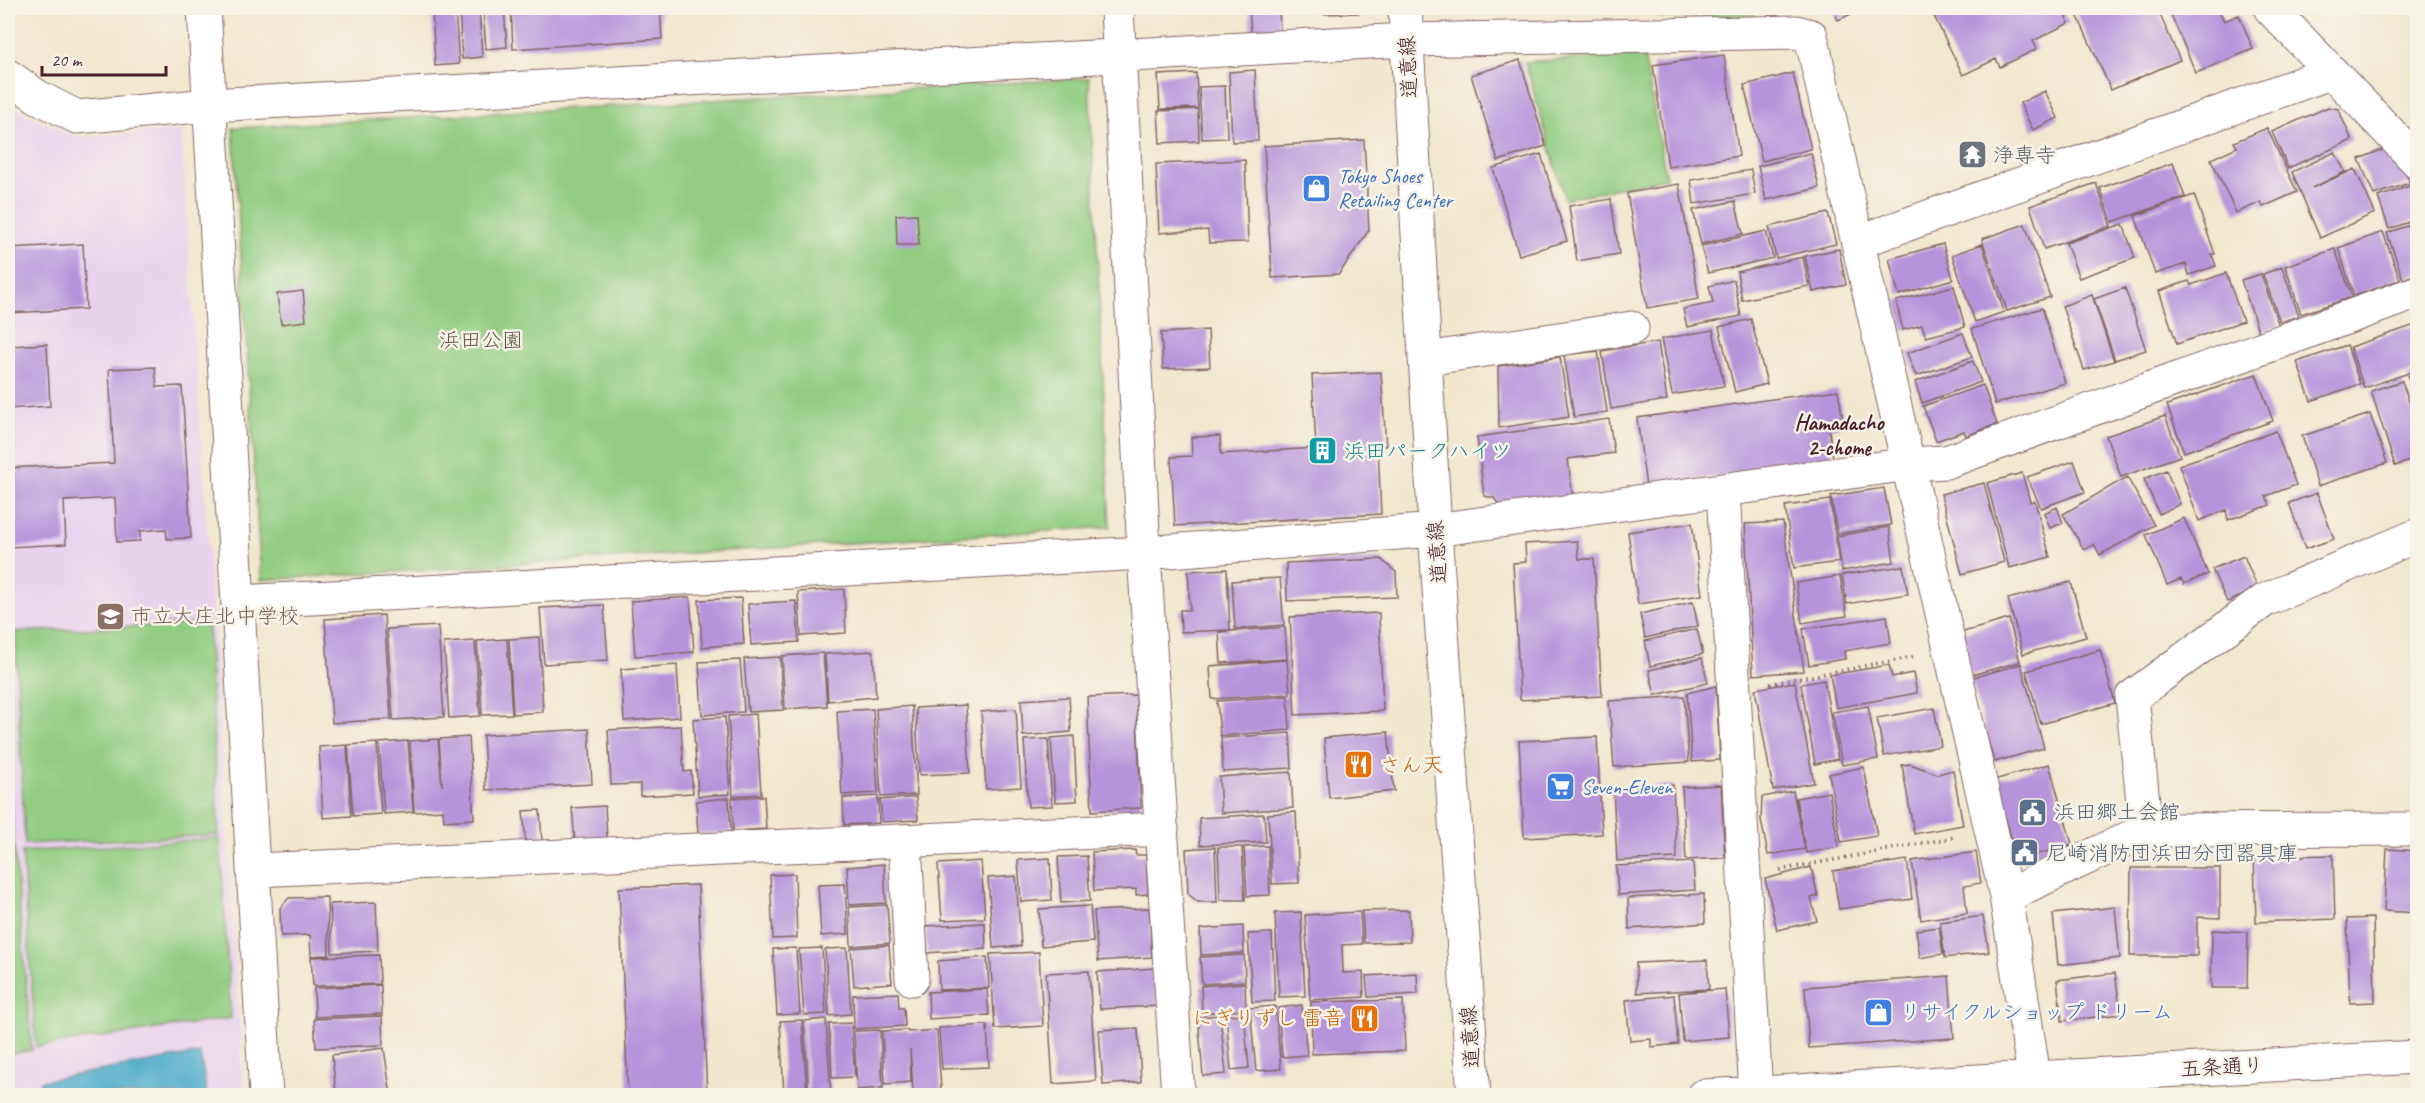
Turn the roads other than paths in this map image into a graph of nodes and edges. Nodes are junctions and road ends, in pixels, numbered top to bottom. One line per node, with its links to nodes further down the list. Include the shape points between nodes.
1 (204, 8): 9 (street)
2 (1117, 8): 6 (street)
3 (1405, 8): 5 (street, 道意線)
4 (2270, 8): 7 (street)
5 (1407, 40): 6 (street); 11 (street, via 1796,32 1811,36); 14 (street, 道意線)
6 (1119, 55): 9 (street); 19 (street)
7 (2330, 73): 10 (street); 11 (street)
8 (8, 76): 9 (street, via 77,117)
9 (210, 105): 20 (street)
10 (2418, 162)
11 (1858, 242): 15 (street)
12 (2418, 292): 15 (street, via 1946,462)
13 (1632, 328): 14 (street)
14 (1425, 359): 17 (street, 道意線)
15 (1909, 464): 16 (street); 26 (street)
16 (1723, 490): 17 (street); 30 (street)
17 (1436, 530): 19 (street); 33 (street, 道意線)
18 (2418, 535): 23 (street, via 2265,600 2132,697)
19 (1144, 553): 20 (street); 21 (street)
20 (239, 602): 25 (street)
21 (1162, 829): 24 (street); 32 (street)
22 (2418, 829): 23 (street)
23 (2146, 830): 26 (street)
24 (905, 842): 25 (street); 27 (street)
25 (255, 870): 31 (street)
26 (2006, 896): 29 (street)
27 (912, 979)
28 (2418, 1057): 29 (street, 五条通り)
29 (2036, 1086): 30 (street, 五条通り)
30 (1756, 1094): 34 (street, 五条通り)
31 (266, 1095)
32 (1178, 1095)
33 (1474, 1095)
34 (1702, 1095)

